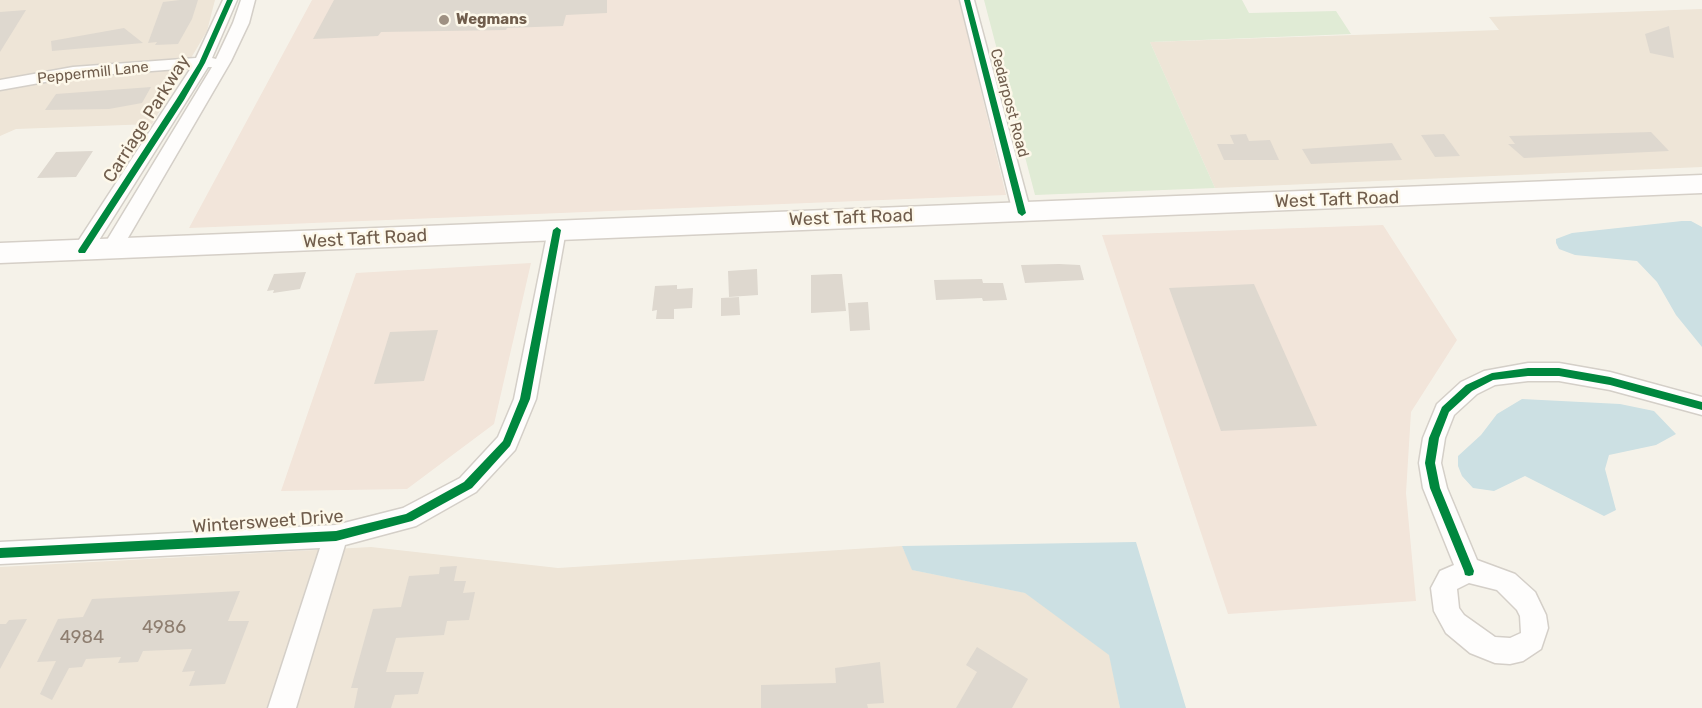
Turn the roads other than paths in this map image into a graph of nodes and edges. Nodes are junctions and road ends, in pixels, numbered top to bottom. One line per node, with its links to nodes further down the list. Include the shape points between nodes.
1 (230, 0): 5 (street, Carriage Parkway)
2 (248, 0): 4 (street, Carriage Parkway)
3 (967, 0): 10 (street, Cedarpost Road)
4 (223, 61): 5 (street, Peppermill Lane); 7 (street, Carriage Parkway)
5 (202, 63): 6 (street, Peppermill Lane, via 73,72); 8 (street, Carriage Parkway)
6 (0, 85)
7 (163, 162): 8 (street); 12 (street, Carriage Parkway)
8 (139, 163): 13 (street, Carriage Parkway)
9 (1702, 184): 10 (main road, West Taft Road)
10 (1022, 213): 11 (main road, West Taft Road)
11 (557, 230): 12 (main road, West Taft Road); 16 (street, Wintersweet Drive, via 525,399 507,443 468,484 408,518)
12 (111, 250): 13 (main road, West Taft Road)
13 (82, 251): 14 (main road, West Taft Road)
14 (0, 253)
15 (1702, 406): 18 (street, via 1610,381 1559,372 1492,377 1469,388 1445,410 1430,463 1435,488)
16 (336, 536): 17 (street, Wintersweet Drive); 19 (street)
17 (0, 553)
18 (1469, 571)
19 (282, 708)

